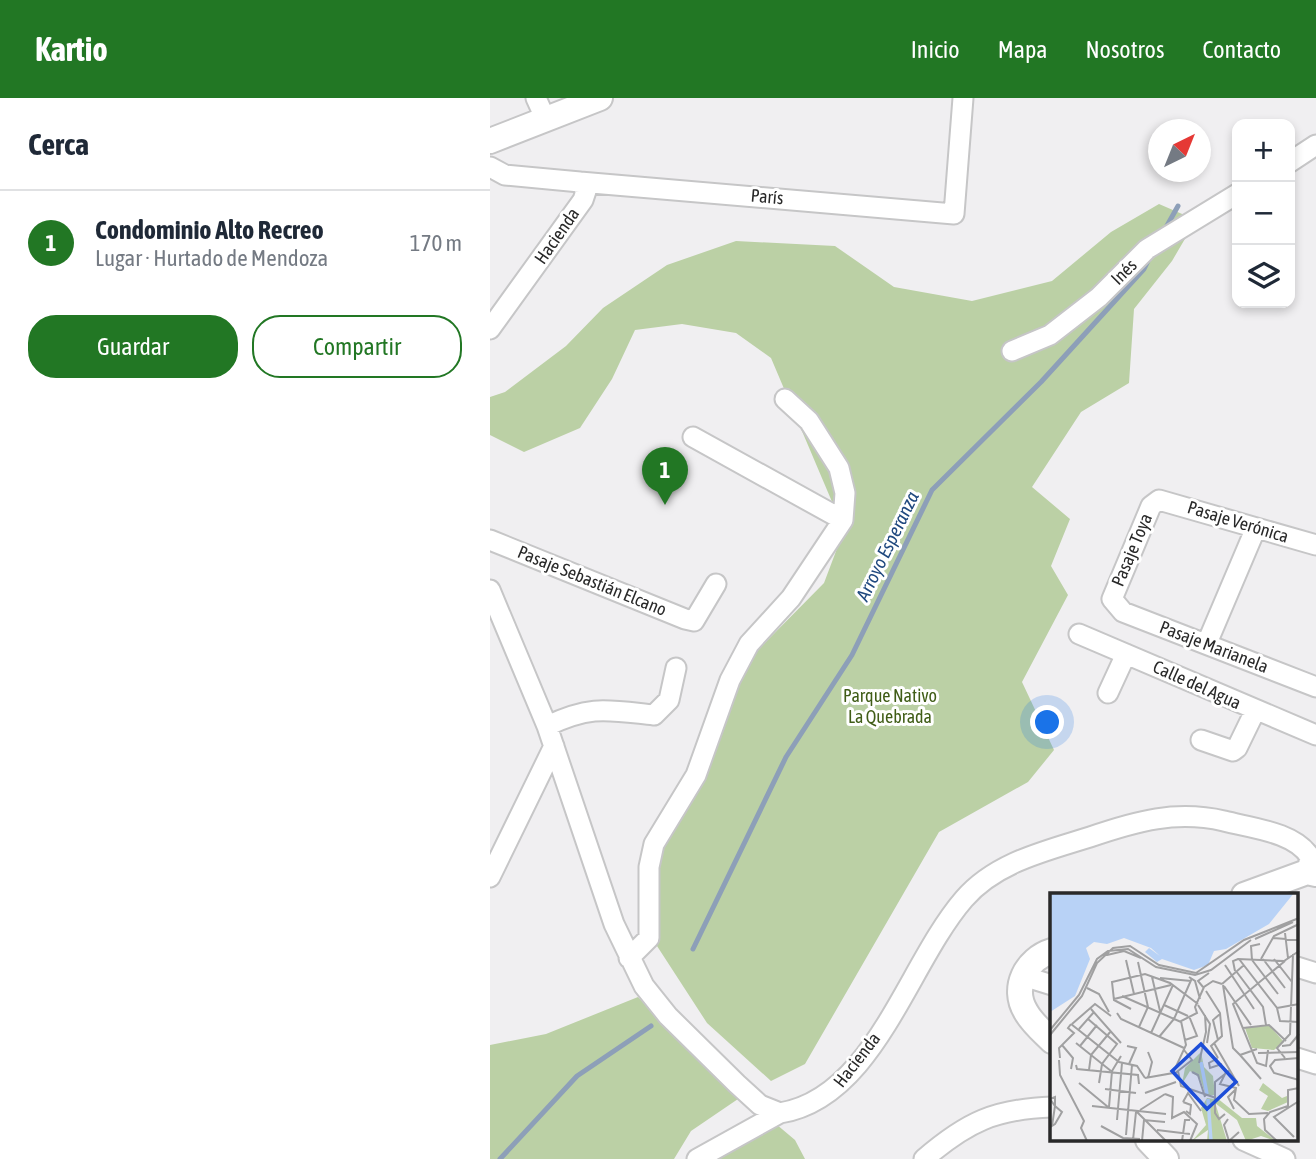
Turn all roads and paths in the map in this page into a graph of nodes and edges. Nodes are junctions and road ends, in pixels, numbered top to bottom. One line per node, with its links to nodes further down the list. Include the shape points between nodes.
1 (600, 98): 3 (street)
2 (963, 98): 8 (street, París, via 954,214)
3 (541, 109): 4 (street)
4 (490, 141)
5 (1316, 145): 6 (street)
6 (1295, 159)
7 (490, 167): 8 (street, Hacienda, via 505,175)
8 (580, 182): 10 (street, Hacienda, via 586,191 583,200)
9 (1232, 197): 11 (street, Inés, via 1147,249 1099,297 1050,335)
10 (490, 329)
11 (1012, 351)
12 (785, 399): 15 (street, via 810,421 839,468 845,493)
13 (693, 437): 15 (street)
14 (1160, 500): 16 (street, Pasaje Verónica); 21 (street, Pasaje Toya, via 1151,506 1114,593)
15 (843, 520): 37 (street, via 791,598 749,644 739,662 696,775 654,844 649,867 649,938)
16 (1255, 530): 18 (street, Pasaje Verónica); 23 (street)
17 (490, 540): 19 (street, Pasaje Sebastián Elcano, via 694,621)
18 (1316, 545)
19 (716, 584)
20 (490, 590): 29 (street)
21 (1114, 605): 23 (street, Pasaje Marianela)
22 (1079, 634): 24 (street, Calle del Agua)
23 (1207, 643): 26 (street, Pasaje Marianela)
24 (1126, 654): 27 (street); 28 (street, Calle del Agua)
25 (676, 668): 29 (street, via 669,700 654,715 594,709)
26 (1316, 687)
27 (1108, 693)
28 (1255, 711): 30 (street, Calle del Agua); 31 (street, via 1233,751)
29 (547, 726): 32 (street)
30 (1316, 735)
31 (1201, 740)
32 (554, 746): 34 (street); 37 (street)
33 (1312, 873): 35 (street); 46 (street, Hacienda, via 1303,846 1197,815 1136,822 1034,853 991,876 965,898 841,1085 817,1102)
34 (490, 877)
35 (1250, 893)
36 (1050, 952): 40 (street, via 1033,961)
37 (629, 958): 46 (street, via 667,1016 760,1105)
38 (1298, 967): 39 (street)
39 (1316, 973)
40 (1023, 976): 41 (street); 42 (street, via 1022,1005)
41 (1050, 984)
42 (1050, 1039)
43 (1298, 1058): 44 (street)
44 (1316, 1064)
45 (1050, 1107): 50 (street, via 1003,1111 971,1123)
46 (780, 1114): 49 (street)
47 (1150, 1142): 51 (street)
48 (1247, 1142): 52 (street)
49 (696, 1159)
50 (924, 1159)
51 (1166, 1159)
52 (1285, 1159)

